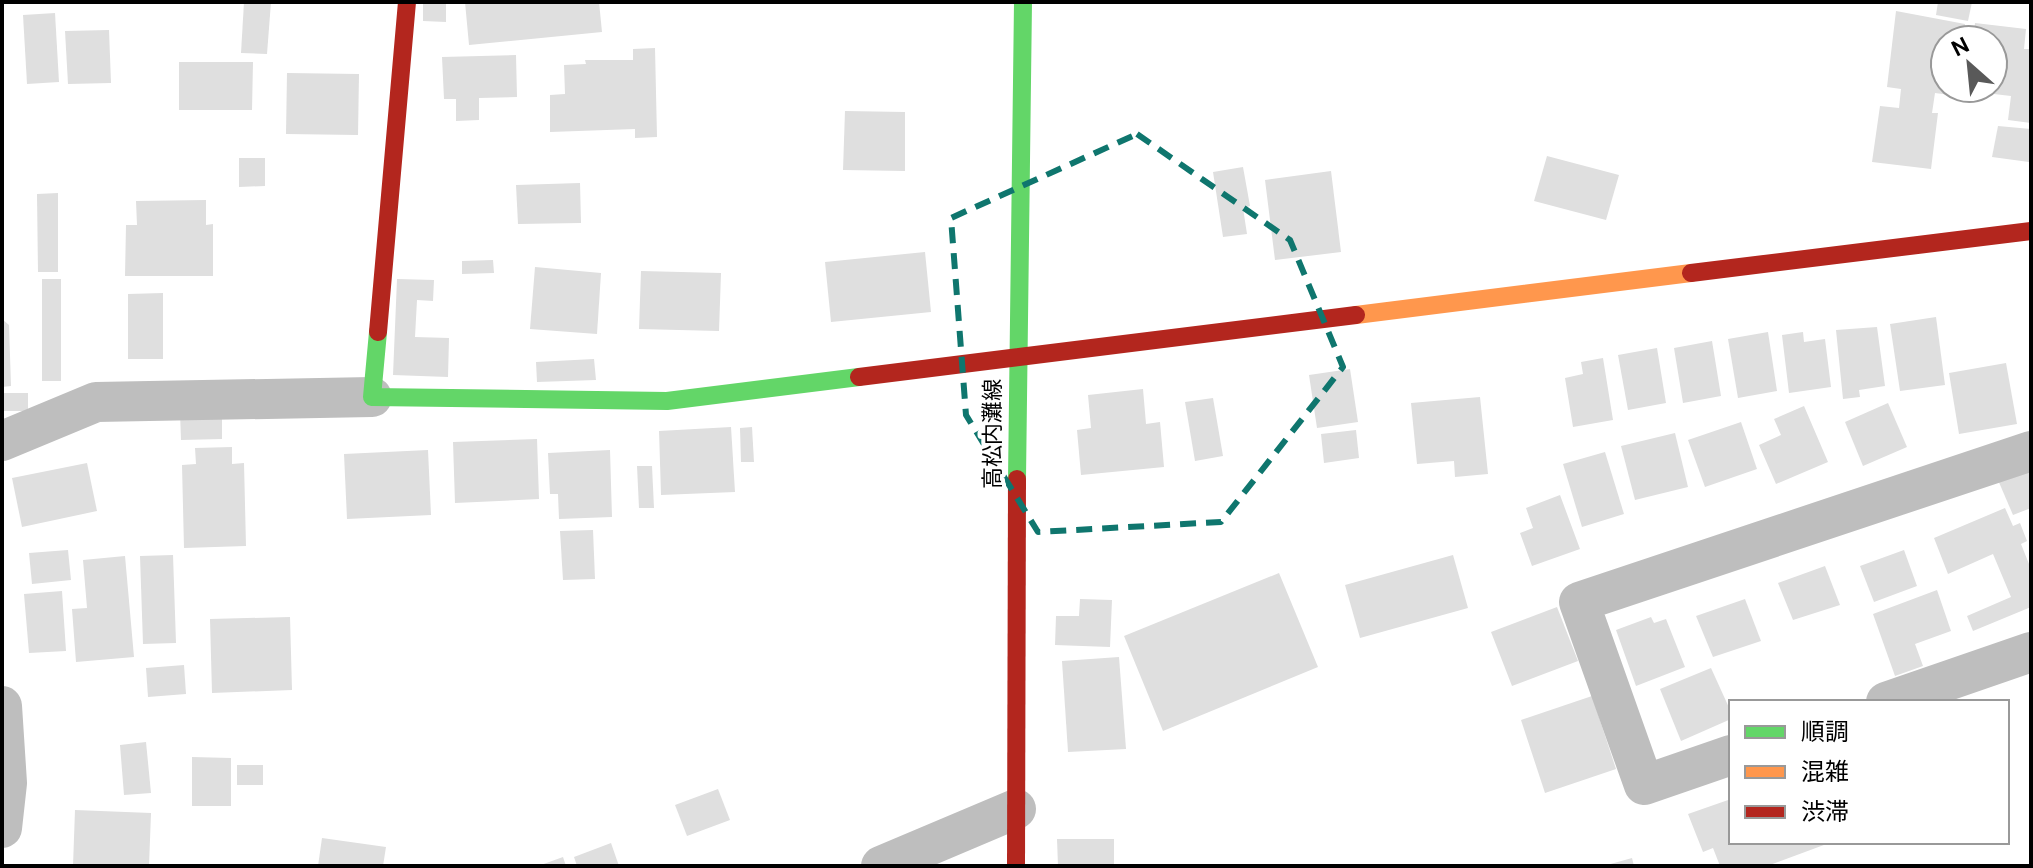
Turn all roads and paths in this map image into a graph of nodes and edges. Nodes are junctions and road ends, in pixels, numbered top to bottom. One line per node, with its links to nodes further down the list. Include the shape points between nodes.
1 (407, 2): 5 (street)
2 (1023, 2): 4 (street, 高松内灘線)
3 (2031, 231): 4 (street)
4 (1017, 359): 5 (street, via 667,401); 12 (street, 高松内灘線)
5 (372, 397): 6 (street, via 96,402)
6 (2, 441)
7 (2031, 451): 11 (street, via 1579,602 1644,785)
8 (2031, 652): 9 (street)
9 (1892, 700)
10 (2, 706): 13 (street, via 7,783)
11 (1729, 756)
12 (1016, 809): 14 (street); 15 (street, 高松内灘線)
13 (2, 828)
14 (881, 866)
15 (1016, 866)

